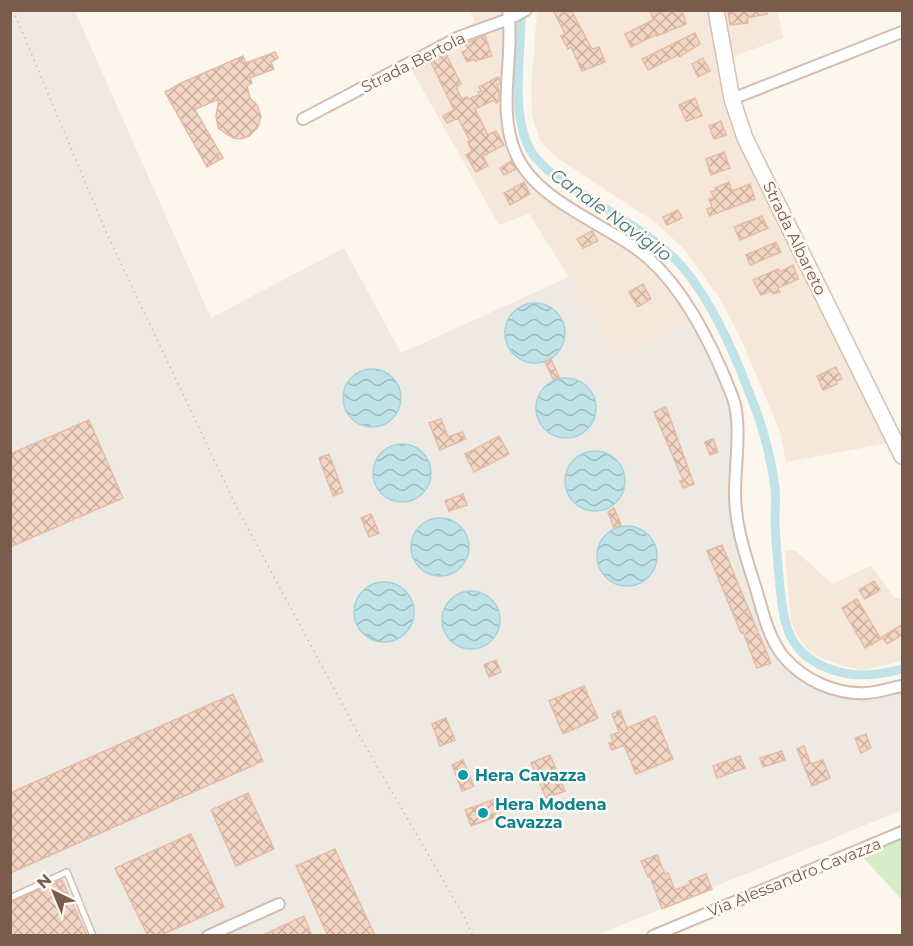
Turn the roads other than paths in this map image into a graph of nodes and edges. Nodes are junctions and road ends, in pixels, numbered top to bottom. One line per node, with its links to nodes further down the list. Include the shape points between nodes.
1 (526, 10): 3 (street, Strada Bertola)
2 (716, 10): 5 (street, Strada Albareto)
3 (509, 15): 6 (street, Strada Bertola); 8 (street, via 507,116 520,163 539,186 642,253 658,268 684,300 724,376 737,417 738,530 773,642 795,668 832,689 865,693)
4 (903, 33): 5 (street)
5 (732, 99): 7 (street, Strada Albareto, via 745,138)
6 (303, 119)
7 (903, 456)
8 (903, 686)
9 (903, 832): 14 (street, Via Alessandro Cavazza)
10 (10, 897): 12 (lane, via 67,872)
11 (279, 904): 13 (street)
12 (93, 936)
13 (208, 936)
14 (653, 936)

